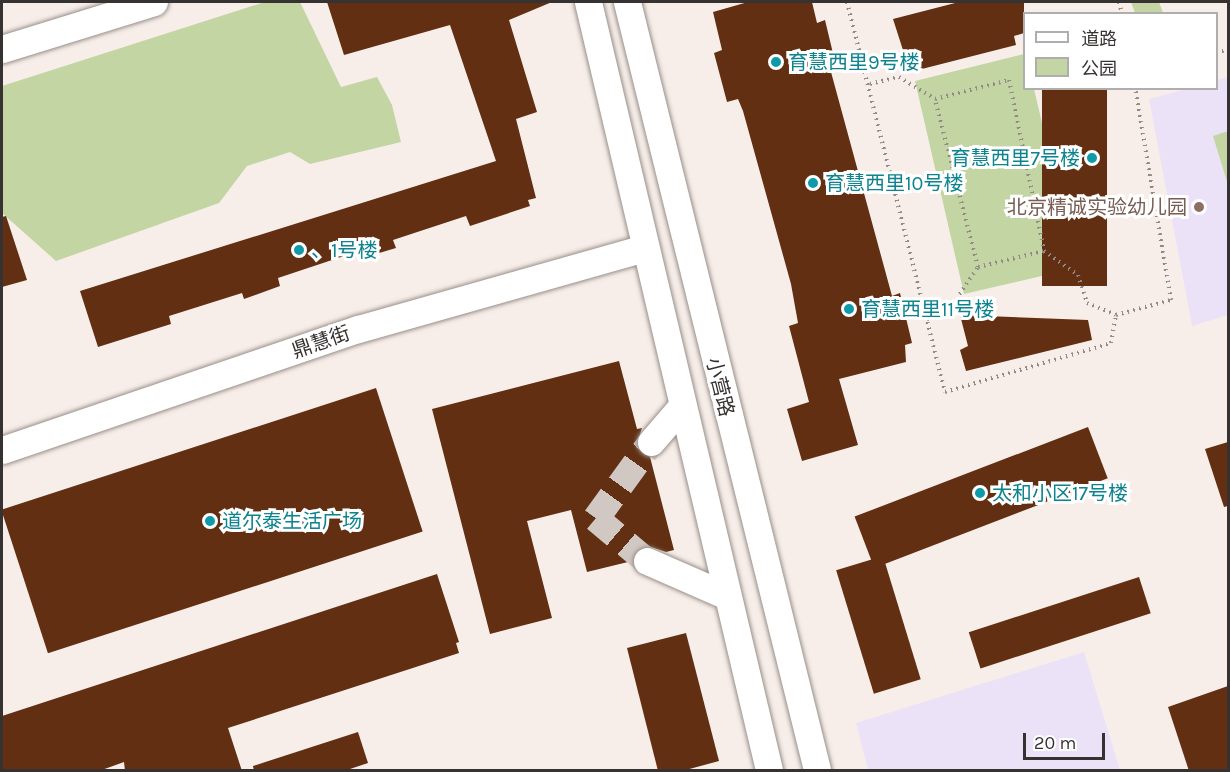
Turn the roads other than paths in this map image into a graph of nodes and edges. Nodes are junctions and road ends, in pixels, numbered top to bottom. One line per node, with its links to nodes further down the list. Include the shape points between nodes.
1 (154, 2): 4 (street)
2 (588, 2): 5 (street, 小营路)
3 (627, 2): 12 (street, 小营路)
4 (2, 49)
5 (645, 248): 6 (street, 小营路); 8 (street, 鼎慧街, via 358,329)
6 (682, 406): 7 (street); 10 (street, 小营路)
7 (651, 442)
8 (2, 450)
9 (647, 561): 10 (street)
10 (727, 596): 11 (street, 小营路)
11 (769, 771)
12 (817, 771)

